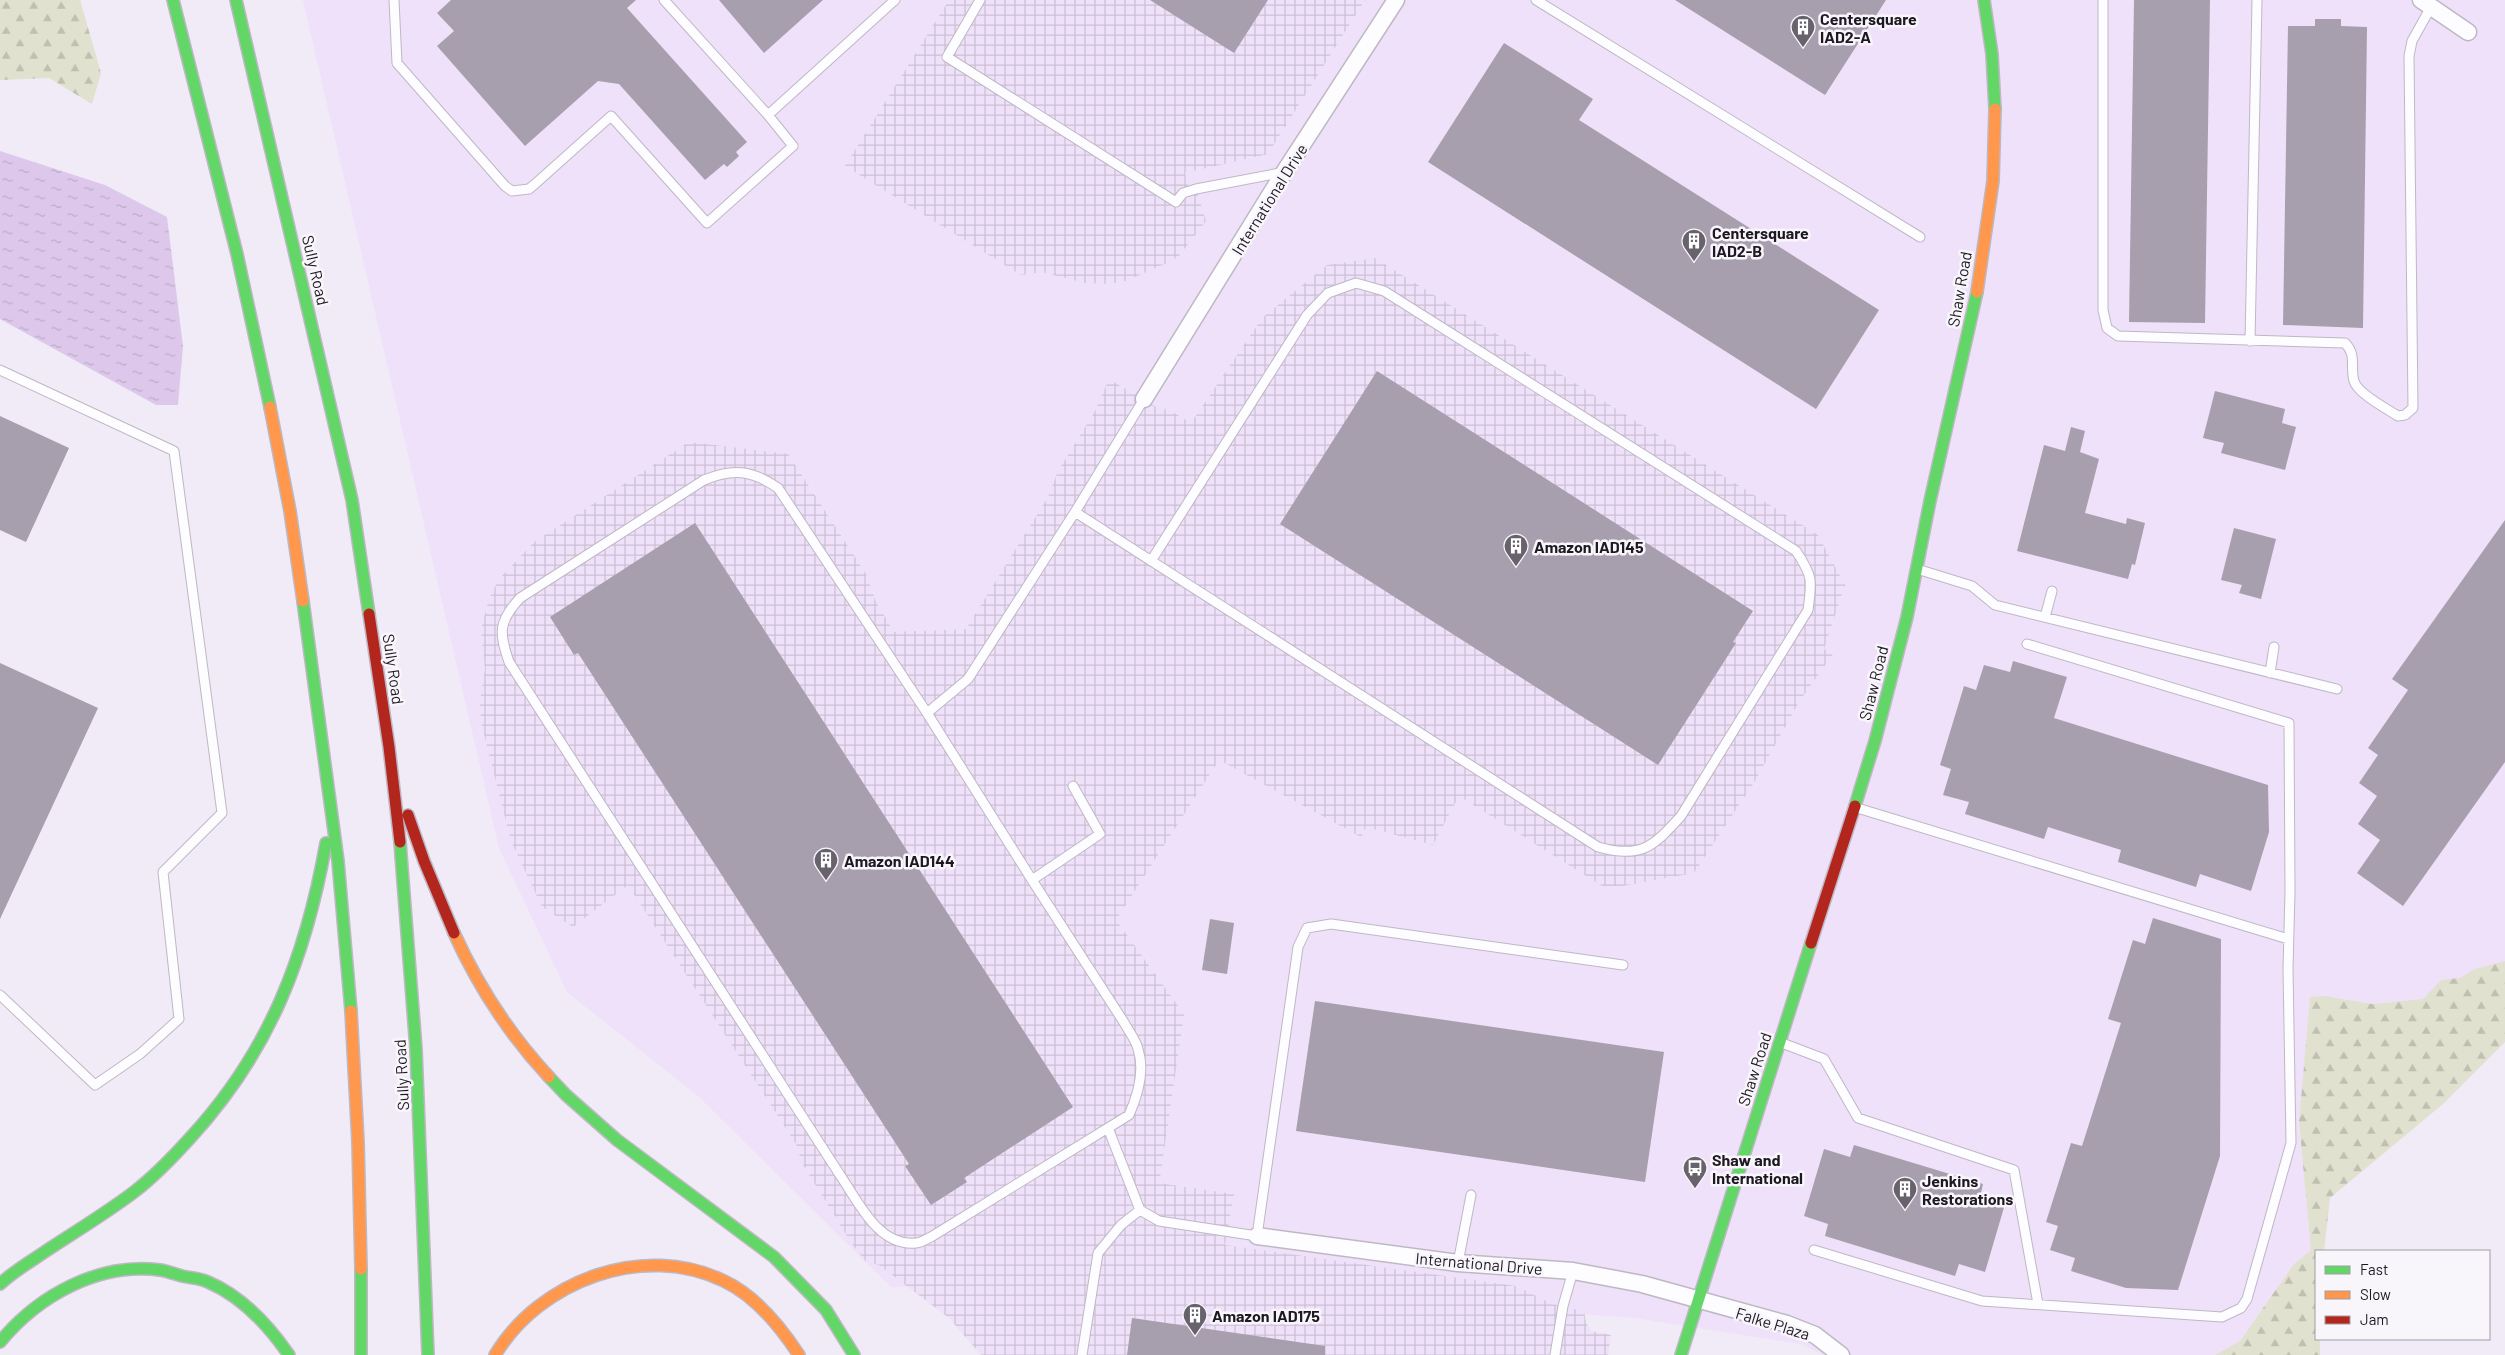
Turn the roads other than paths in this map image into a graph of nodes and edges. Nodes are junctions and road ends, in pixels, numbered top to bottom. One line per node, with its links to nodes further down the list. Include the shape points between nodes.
1 (173, 0): 32 (main road, via 225,198 259,354 290,512)
2 (236, 0): 30 (main road, Sully Road, via 352,500)
3 (394, 0): 14 (lane, via 397,63 512,191 529,189 611,116 707,223 793,146)
4 (664, 0): 14 (lane)
5 (895, 0): 14 (lane)
6 (980, 0): 15 (lane, via 947,57 1176,202 1183,193 1196,189)
7 (1396, 0): 15 (street, International Drive)
8 (1536, 0): 16 (lane)
9 (1984, 0): 22 (main road, Shaw Road, via 1995,115 1993,181 1974,308)
10 (2103, 0): 17 (lane, via 2103,310 2108,328 2118,336)
11 (2257, 0): 17 (lane)
12 (2426, 3): 13 (street); 17 (lane, via 2409,56 2413,408 2398,416 2362,392 2354,382 2353,355 2345,343)
13 (2468, 32)
14 (768, 115)
15 (1285, 172): 19 (street, International Drive)
16 (1920, 237)
17 (2250, 341)
18 (0, 370): 37 (lane, via 174,452 222,813 163,872 179,1019 140,1054 95,1085)
19 (1144, 399): 20 (lane)
20 (1075, 512): 21 (lane); 29 (lane, via 968,679)
21 (1151, 560): 21 (lane, via 1598,847 1635,853 1662,838 1681,816 1808,610 1811,587 1810,572 1796,552 1384,291 1356,283 1328,293 1307,315)
22 (1917, 569): 24 (lane, via 1972,586 1995,605); 33 (main road, Shaw Road, via 1880,722)
23 (2052, 591): 24 (lane)
24 (2045, 617): 27 (lane)
25 (2027, 644): 35 (lane, via 2288,723)
26 (2274, 647): 27 (lane)
27 (2270, 673): 28 (lane)
28 (2337, 689)
29 (928, 713): 34 (lane); 39 (lane, via 778,488 762,477 741,472 720,473 704,480 520,598 510,609 501,638 509,662 879,1232 897,1240 916,1243 931,1237)
30 (389, 747): 52 (main road, Sully Road, via 403,872 416,1049); 55 (main road, via 425,868 448,924 500,1019 533,1061 589,1116 780,1262 826,1310)
31 (1072, 786): 34 (lane, via 1100,834)
32 (330, 797): 46 (main road, via 322,869 298,966 258,1052 226,1100 147,1182); 51 (main road, via 345,929 355,1088)
33 (1854, 807): 35 (lane); 38 (main road, Shaw Road)
34 (1032, 880): 39 (lane, via 1138,1049 1138,1092 1129,1115)
35 (2288, 939): 48 (lane, via 2291,1143 2248,1299 2237,1311 2222,1317)
36 (1623, 965): 42 (lane, via 1331,924 1307,928 1298,947)
37 (0, 995)
38 (1779, 1042): 47 (main road, Shaw Road); 48 (lane, via 1824,1059 1858,1118 2014,1170)
39 (1108, 1128): 41 (lane)
40 (1471, 1196): 44 (lane)
41 (1140, 1210): 42 (lane, via 1159,1221); 56 (lane, via 1121,1225 1098,1253)
42 (1257, 1236): 44 (street, International Drive)
43 (1814, 1250): 48 (lane, via 1982,1301)
44 (1458, 1263): 45 (street, International Drive)
45 (1573, 1271): 47 (street, International Drive, via 1642,1284); 57 (lane, via 1562,1306)
46 (0, 1284)
47 (1699, 1301): 58 (main road, Shaw Road); 59 (street, Falke Plaza, via 1787,1324 1815,1336)
48 (2038, 1304)
49 (0, 1342): 50 (main road, via 9,1330 49,1296 98,1275 156,1270 206,1282 247,1306)
50 (289, 1355)
51 (362, 1355)
52 (428, 1355)
53 (495, 1355): 54 (main road, via 554,1294 603,1272 646,1266 685,1268 724,1281 754,1302 788,1336)
54 (799, 1355)
55 (854, 1355)
56 (1082, 1355)
57 (1555, 1355)
58 (1681, 1355)
59 (1841, 1355)

